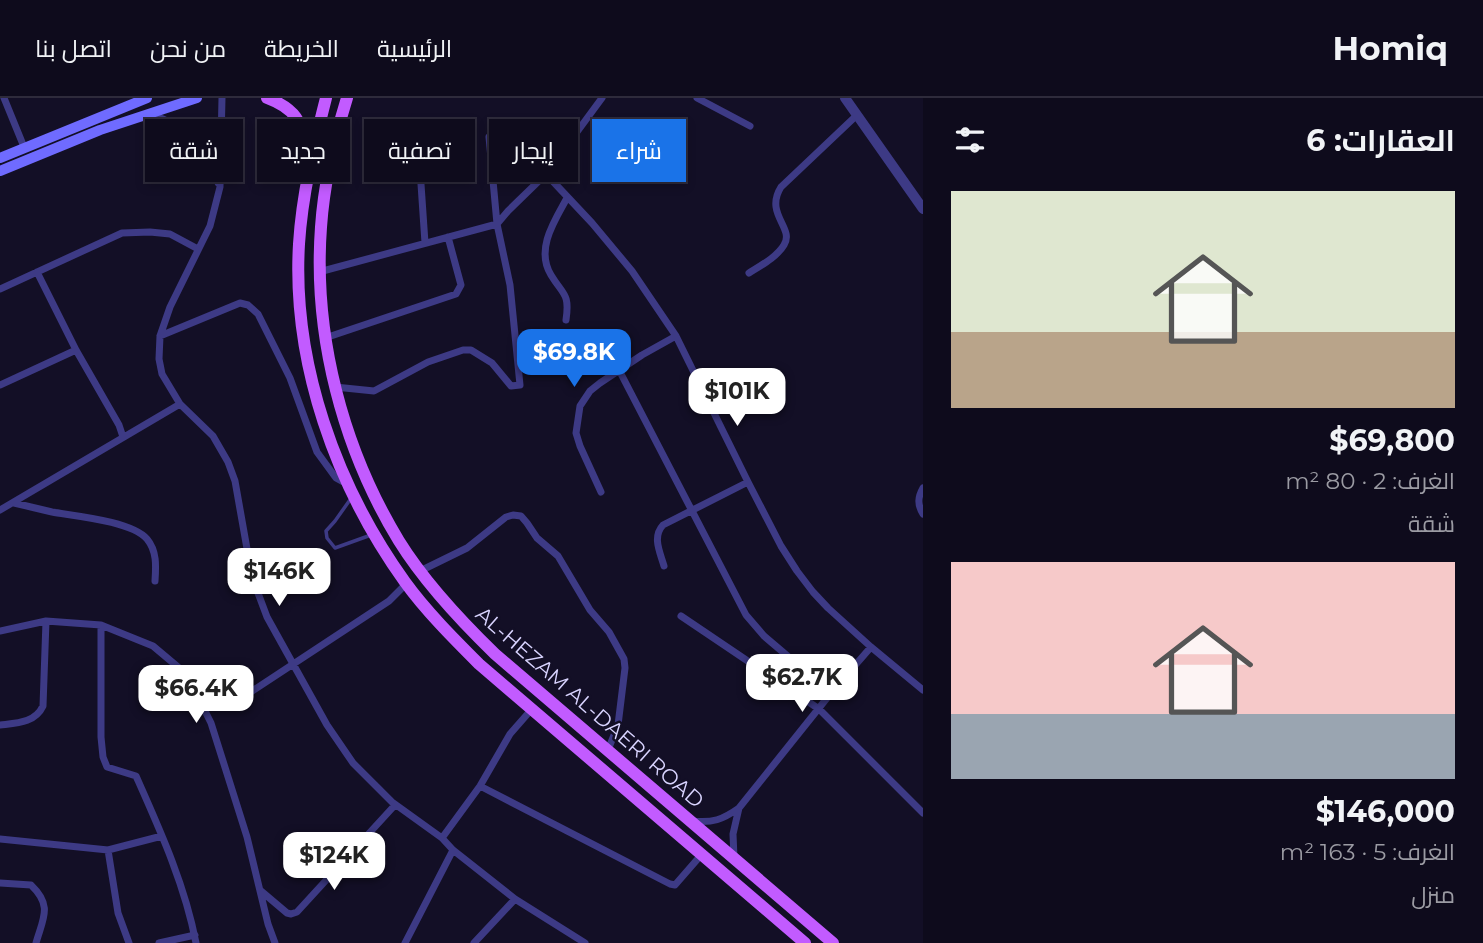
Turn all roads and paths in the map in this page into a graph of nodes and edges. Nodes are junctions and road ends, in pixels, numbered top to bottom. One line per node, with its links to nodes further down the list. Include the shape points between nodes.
1 (4, 98): 17 (street)
2 (147, 98): 17 (main road)
3 (197, 98): 11 (main road)
4 (222, 98): 25 (street)
5 (267, 98): 13 (main road, via 288,107)
6 (326, 98): 14 (main road, AL-HEZAM AL-DAERI ROAD)
7 (347, 98): 33 (main road, AL-HEZAM AL-DAERI ROAD, via 326,188)
8 (602, 98): 16 (street)
9 (697, 98): 15 (street)
10 (845, 98): 12 (street)
11 (144, 114): 19 (main road); 25 (street, via 166,120 185,134 202,151)
12 (857, 115): 27 (street); 34 (street, via 776,195 776,213 786,233 784,246)
13 (298, 119)
14 (321, 119)
15 (750, 126)
16 (578, 131)
17 (24, 147): 18 (main road)
18 (0, 158)
19 (0, 171)
20 (308, 182): 48 (main road, AL-HEZAM AL-DAERI ROAD, via 299,244 303,326 311,379 327,435)
21 (421, 182): 30 (street)
22 (493, 182): 28 (street)
23 (538, 182): 28 (street)
24 (553, 182): 26 (street)
25 (220, 187): 31 (street)
26 (567, 198): 36 (street, via 549,230 545,252 549,273 569,304); 38 (street, via 632,271)
27 (923, 209)
28 (496, 224): 29 (street); 43 (street, via 510,285 520,385 511,386 492,363 463,350 428,362 374,391)
29 (448, 237): 30 (street); 39 (street, via 461,285 456,294)
30 (425, 243): 33 (street)
31 (198, 249): 32 (street, via 170,234 122,233); 37 (street)
32 (37, 272): 35 (street); 40 (street)
33 (319, 272): 39 (main road, AL-HEZAM AL-DAERI ROAD)
34 (749, 273)
35 (0, 289)
36 (566, 320)
37 (160, 336): 44 (street, via 162,374); 48 (street, via 240,303 248,304 258,314 290,379 317,452)
38 (676, 336): 41 (street); 46 (street)
39 (325, 338): 43 (main road, AL-HEZAM AL-DAERI ROAD)
40 (76, 350): 42 (street); 45 (street)
41 (619, 370): 49 (street, via 590,391 577,422 580,446); 52 (street)
42 (0, 385)
43 (335, 387): 56 (main road, AL-HEZAM AL-DAERI ROAD, via 360,464)
44 (180, 404): 45 (street); 64 (street, via 213,436 228,462 252,577)
45 (123, 437): 50 (street)
46 (748, 482): 52 (street); 63 (street, via 813,592)
47 (923, 488): 53 (street, via 918,503)
48 (351, 490): 54 (main road, AL-HEZAM AL-DAERI ROAD); 54 (lane, via 326,531 327,538 335,548)
49 (601, 492)
50 (14, 503): 51 (street); 57 (street, via 102,519 144,536 154,550)
51 (0, 510)
52 (692, 511): 55 (street, via 658,531); 66 (street, via 754,626)
53 (923, 514)
54 (374, 534): 58 (main road, AL-HEZAM AL-DAERI ROAD)
55 (664, 566)
56 (420, 571): 71 (main road, AL-HEZAM AL-DAERI ROAD, via 495,654); 71 (street, via 467,548 506,517 521,516 558,556 624,659 618,726)
57 (155, 581)
58 (406, 584): 64 (street, via 389,601); 69 (main road, AL-HEZAM AL-DAERI ROAD, via 451,636)
59 (681, 616): 68 (street)
60 (46, 621): 61 (street); 62 (street); 70 (street, via 39,715)
61 (101, 625): 77 (street, via 103,757 107,767 136,776); 85 (street, via 153,646 178,667 195,691 225,764)
62 (0, 631)
63 (871, 647): 65 (street); 66 (street)
64 (293, 666): 67 (street); 73 (street, via 353,763)
65 (923, 690)
66 (831, 693): 68 (street)
67 (237, 701)
68 (819, 709): 74 (street); 75 (street)
69 (531, 710): 72 (street, via 510,734); 82 (main road, AL-HEZAM AL-DAERI ROAD)
70 (0, 724)
71 (607, 751): 76 (main road, AL-HEZAM AL-DAERI ROAD)
72 (480, 786): 78 (street); 82 (street, via 670,884 675,885)
73 (395, 805): 78 (street); 85 (street, via 297,912 288,913)
74 (739, 808): 76 (street, via 714,821); 83 (street)
75 (923, 813)
76 (690, 821): 83 (main road, AL-HEZAM AL-DAERI ROAD)
77 (162, 836): 80 (street); 87 (street)
78 (442, 838): 81 (street)
79 (0, 839): 80 (street)
80 (108, 850): 90 (street, via 118,913)
81 (453, 850): 86 (street); 93 (street)
82 (702, 854): 95 (main road, AL-HEZAM AL-DAERI ROAD)
83 (734, 859): 96 (main road, AL-HEZAM AL-DAERI ROAD)
84 (0, 883): 89 (street, via 32,885 42,895 46,910)
85 (260, 891): 92 (street)
86 (515, 899): 88 (street); 94 (street)
87 (195, 939): 91 (street)
88 (579, 942)
89 (36, 943)
90 (129, 943)
91 (159, 943)
92 (275, 943)
93 (405, 943)
94 (474, 943)
95 (805, 943)
96 (833, 943)

